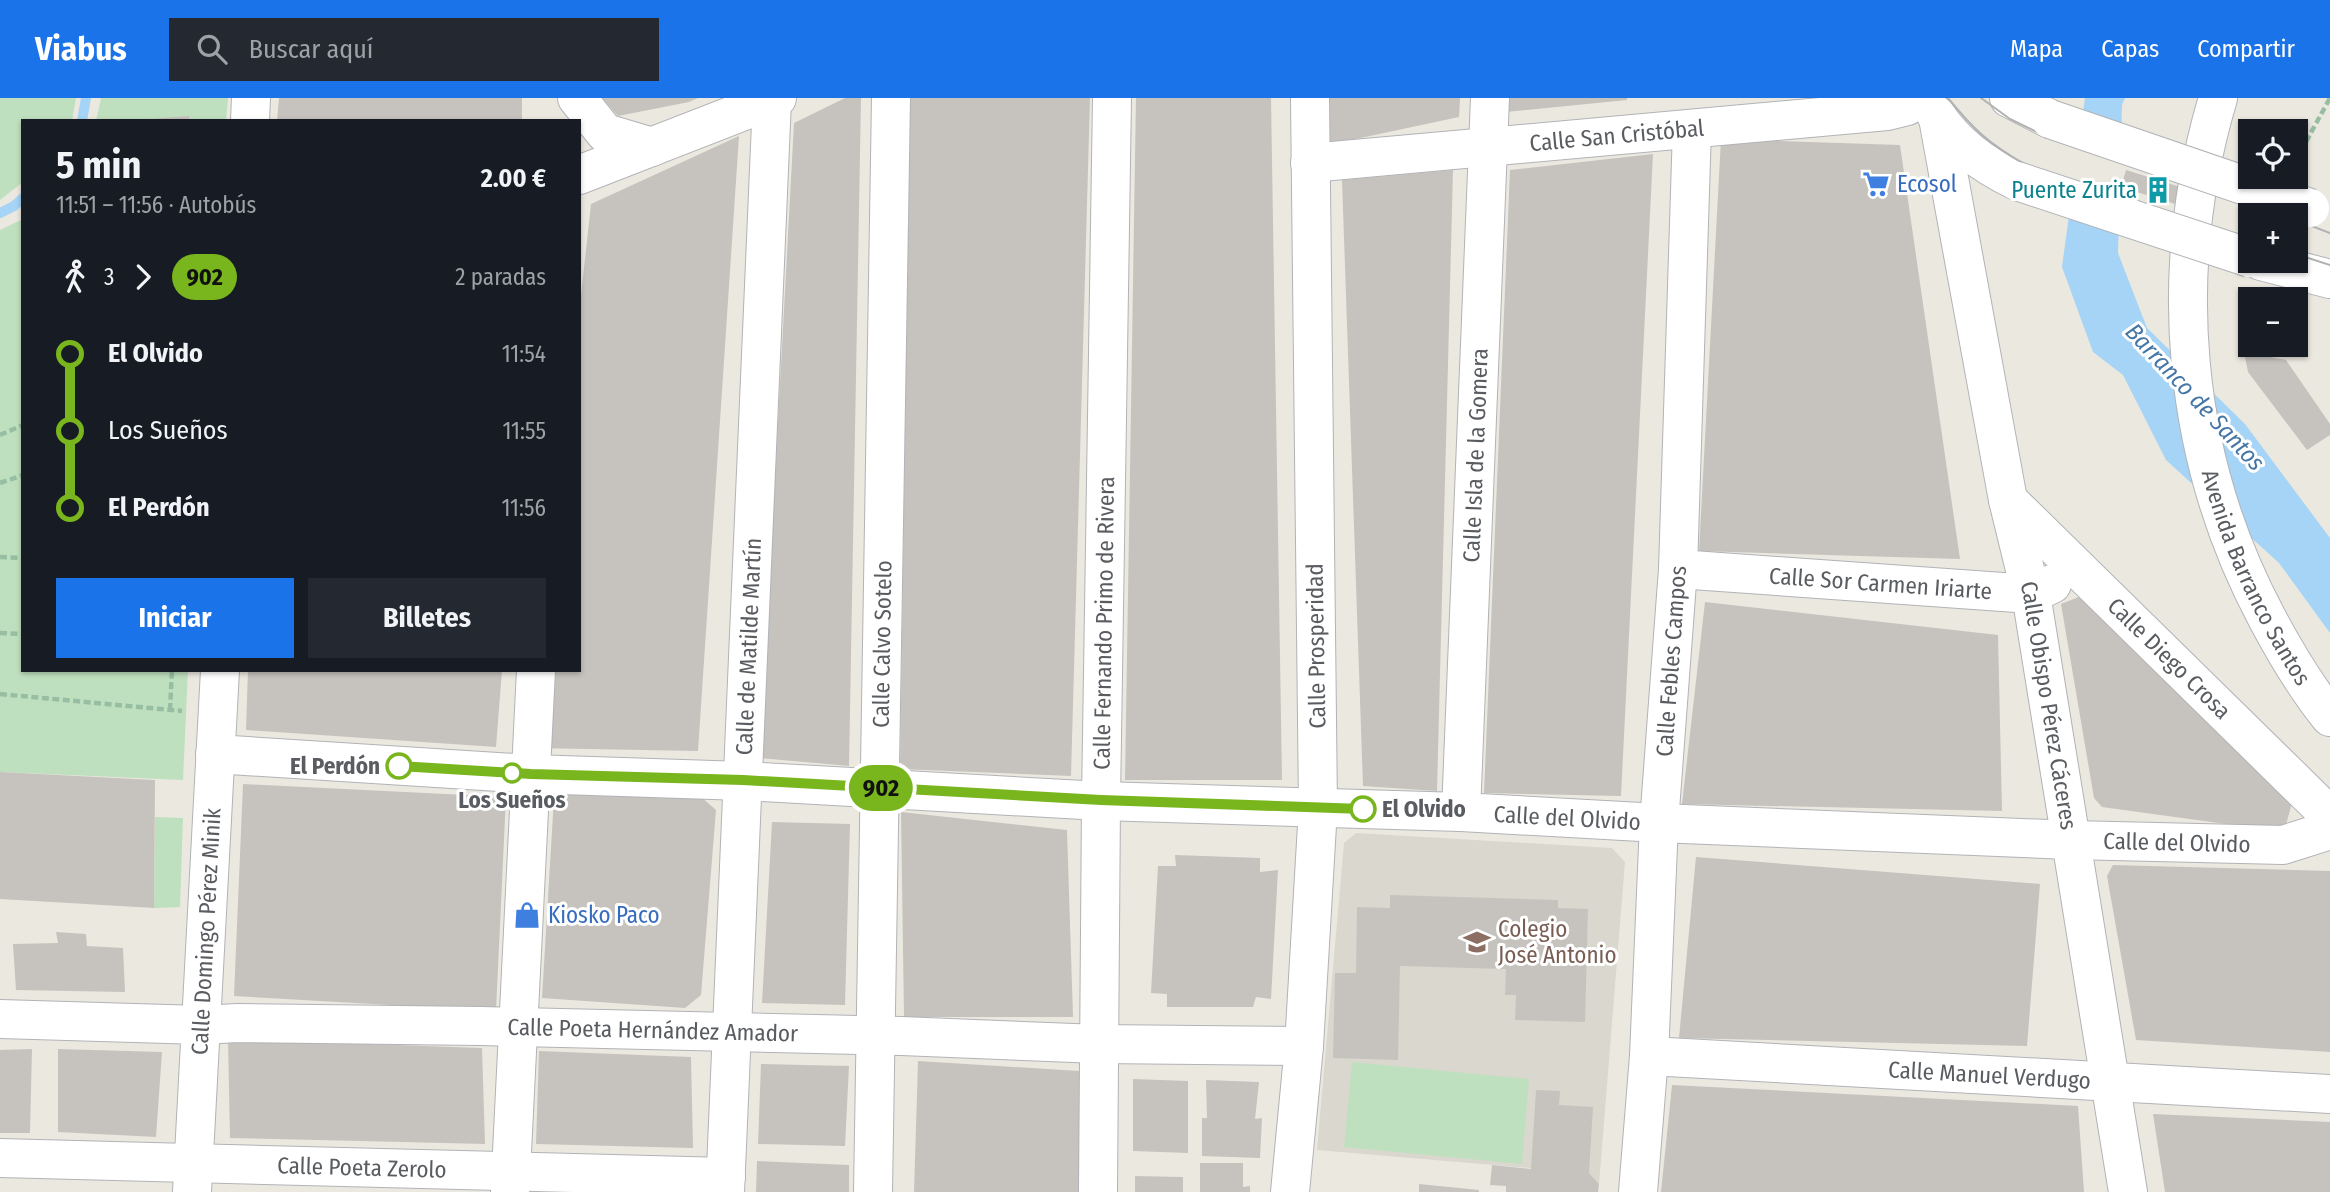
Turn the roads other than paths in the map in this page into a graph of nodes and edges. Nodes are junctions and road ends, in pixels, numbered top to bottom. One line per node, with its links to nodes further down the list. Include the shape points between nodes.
1 (251, 98): 12 (street)
2 (564, 98): 13 (street)
3 (577, 98): 16 (street, via 605,133)
4 (891, 98): 35 (street, Calle Calvo Sotelo)
5 (1112, 98): 36 (street, Calle Fernando Primo de Rivera)
6 (1310, 98): 17 (street, Calle Prosperidad)
7 (1490, 98): 15 (street, Calle Isla de la Gomera)
8 (2009, 98): 20 (street, bridge, via 2050,119)
9 (2218, 98): 31 (street, Avenida Barranco Santos, via 2196,192 2188,268 2190,359 2203,440 2227,531 2255,596 2280,643)
10 (775, 99): 16 (street); 34 (street, Calle de Matilde Martín)
11 (1928, 105): 14 (street, Calle San Cristóbal); 19 (street, via 1975,158); 21 (street, Calle Obispo Pérez Cáceres)
12 (250, 119)
13 (563, 119)
14 (1692, 129): 15 (street, Calle San Cristóbal); 26 (street, Calle Febles Campos)
15 (1488, 146): 17 (street, Calle San Cristóbal); 38 (street, Calle Isla de la Gomera)
16 (652, 148): 18 (street)
17 (1310, 163): 37 (street, Calle Prosperidad)
18 (581, 173)
19 (2006, 176): 21 (street, via 1973,185); 22 (street, bridge)
20 (2320, 212)
21 (1958, 222): 25 (street, Calle Obispo Pérez Cáceres)
22 (2238, 253)
23 (2307, 273): 24 (street)
24 (2330, 279)
25 (2008, 500): 27 (street, Calle Diego Crosa); 28 (street, Calle Obispo Pérez Cáceres)
26 (1678, 569): 28 (street, Calle Sor Carmen Iriarte); 40 (street, Calle Febles Campos)
27 (2079, 570): 28 (street); 39 (street, Calle Diego Crosa)
28 (2031, 594): 42 (street, Calle Obispo Pérez Cáceres)
29 (220, 672): 32 (street, Calle Domingo Pérez Minik)
30 (536, 672): 33 (street)
31 (2330, 716)
32 (215, 754): 33 (street, Calle del Olvido); 44 (street, Calle Domingo Pérez Minik)
33 (531, 774): 34 (street, Calle del Olvido); 45 (street)
34 (743, 780): 35 (street, Calle del Olvido); 46 (street, Calle de Matilde Martín)
35 (880, 788): 36 (street, Calle del Olvido); 47 (street, Calle Calvo Sotelo)
36 (1101, 800): 37 (street, Calle del Olvido); 48 (street, Calle Fernando Primo de Rivera)
37 (1318, 808): 38 (street, Calle del Olvido); 49 (street, Calle Prosperidad)
38 (1461, 812): 40 (street, Calle del Olvido)
39 (2330, 816)
40 (1659, 823): 42 (street, Calle del Olvido); 50 (street, Calle Febles Campos)
41 (2330, 830): 42 (street, Calle del Olvido, via 2283,845)
42 (2071, 840): 51 (street, Calle Obispo Pérez Cáceres)
43 (0, 1019): 44 (street, Calle Poeta Hernández Amador)
44 (201, 1025): 45 (street, Calle Poeta Hernández Amador); 54 (street, Calle Domingo Pérez Minik)
45 (518, 1027): 46 (street, Calle Poeta Hernández Amador); 55 (street)
46 (733, 1032): 47 (street, Calle Poeta Hernández Amador); 56 (street, Calle de Matilde Martín)
47 (876, 1036): 48 (street, Calle Poeta Hernández Amador); 57 (street, Calle Calvo Sotelo)
48 (1099, 1044): 49 (street, Calle Poeta Hernández Amador); 58 (street, Calle Fernando Primo de Rivera)
49 (1304, 1046): 59 (street, Calle Prosperidad)
50 (1649, 1056): 51 (street, Calle Manuel Verdugo); 60 (street, Calle Febles Campos)
51 (2110, 1082): 52 (street, Calle Manuel Verdugo); 61 (street, Calle Obispo Pérez Cáceres)
52 (2330, 1094)
53 (0, 1158): 54 (street, Calle Poeta Zerolo)
54 (193, 1177): 55 (street, Calle Poeta Zerolo)
55 (511, 1182): 56 (street, Calle Poeta Zerolo)
56 (726, 1185)
57 (873, 1192)
58 (1098, 1192)
59 (1290, 1192)
60 (1638, 1192)
61 (2128, 1192)

